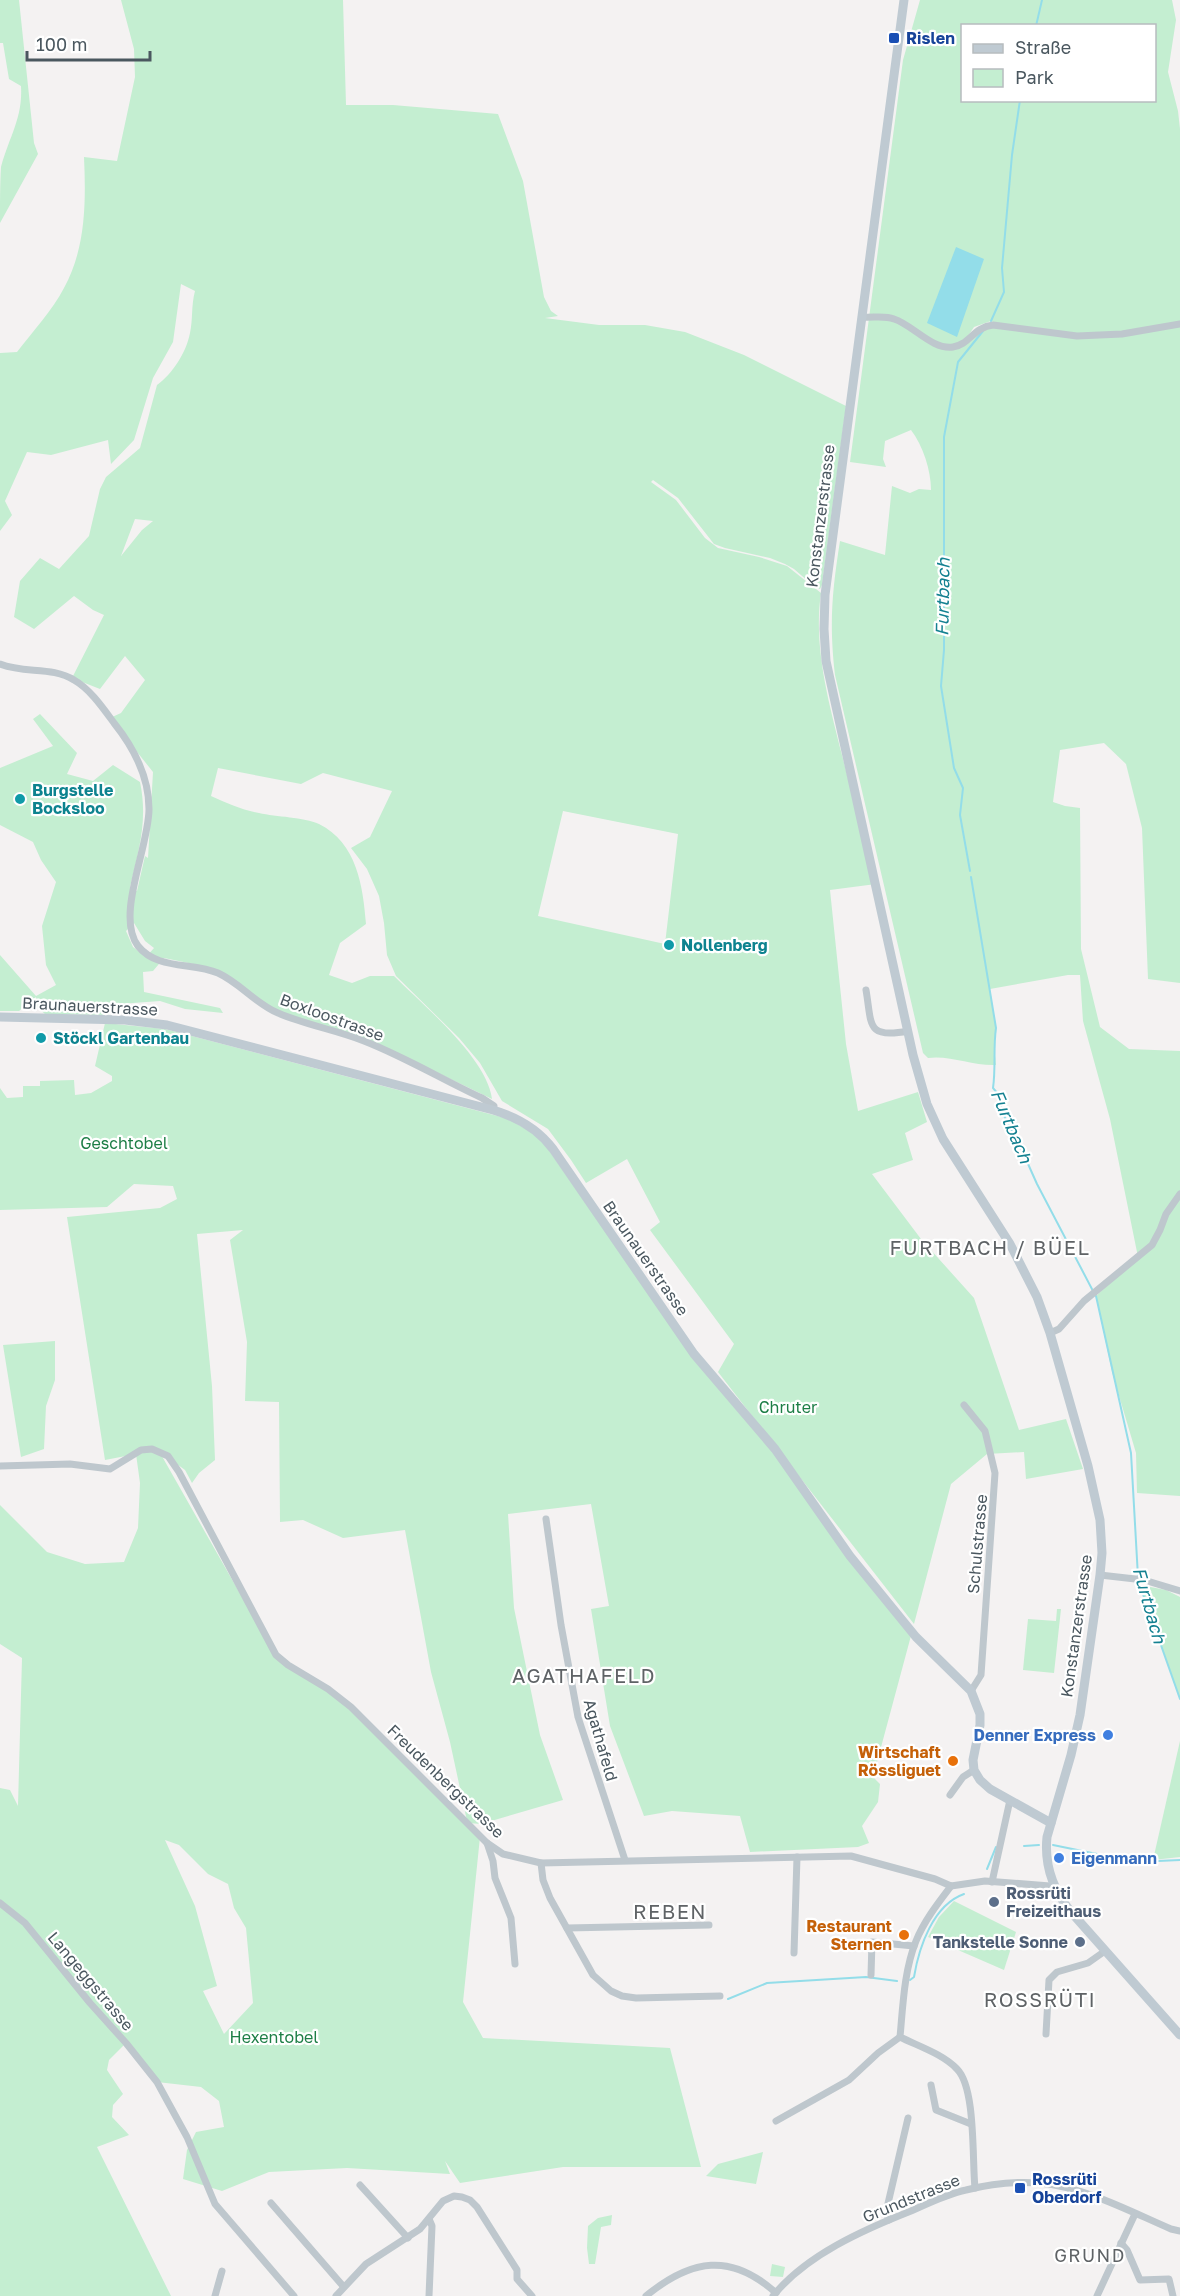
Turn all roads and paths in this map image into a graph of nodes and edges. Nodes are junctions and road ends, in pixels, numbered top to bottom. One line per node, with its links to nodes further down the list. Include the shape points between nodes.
1 (904, 0): 2 (main road, Konstanzerstrasse)
2 (862, 317): 3 (street, via 896,320 949,347 960,345 987,326 1077,336 1122,334); 7 (main road, Konstanzerstrasse, via 825,595 824,642)
3 (1180, 324)
4 (0, 664): 8 (street, Boxloostrasse, via 56,672 79,682 123,733 137,756 147,793 148,818 129,918 134,939 142,950 165,962 219,974 272,1010 370,1043 482,1098)
5 (866, 990): 7 (street, via 876,1031)
6 (0, 1017): 8 (main road, Braunauerstrasse, via 167,1025)
7 (908, 1031): 10 (main road, Konstanzerstrasse, via 934,1122 1022,1264)
8 (493, 1110): 16 (main road, Braunauerstrasse, via 524,1122 549,1144 694,1354 775,1449 850,1556 916,1637)
9 (1180, 1194): 10 (street, via 1152,1245)
10 (1050, 1333): 14 (main road, Konstanzerstrasse, via 1099,1510)
11 (964, 1405): 16 (street, Schulstrasse, via 985,1431 995,1473 981,1675)
12 (0, 1466): 21 (street, Freudenbergstrasse, via 70,1464 110,1469 144,1449 165,1453 179,1472 276,1655 351,1707)
13 (546, 1519): 23 (street, Agathafeld, via 578,1717)
14 (1100, 1575): 15 (street, via 1144,1580); 20 (main road, Konstanzerstrasse, via 1078,1724)
15 (1180, 1591)
16 (970, 1691): 17 (main road, Braunauerstrasse, via 980,1719)
17 (974, 1770): 18 (street, via 963,1777); 19 (main road, via 984,1785)
18 (950, 1795)
19 (1010, 1800): 20 (main road); 25 (street)
20 (1050, 1823): 26 (main road, Konstanzerstrasse, via 1046,1851)
21 (487, 1843): 24 (street, Freudenbergstrasse, via 510,1856); 34 (street, via 495,1878 511,1918)
22 (797, 1857): 23 (street, Freudenbergstrasse); 27 (street, Freudenbergstrasse, via 860,1857); 33 (street)
23 (625, 1860): 24 (street, Freudenbergstrasse)
24 (541, 1863): 30 (street, via 550,1898)
25 (992, 1882): 26 (street, Freudenbergstrasse); 27 (street, Freudenbergstrasse)
26 (1053, 1885): 32 (main road, Konstanzerstrasse)
27 (951, 1886): 31 (street)
28 (0, 1903): 58 (street, Langeggstrasse, via 25,1923 157,2082 187,2136 215,2204)
29 (709, 1925): 30 (street)
30 (567, 1928): 36 (street, via 593,1975 622,1996)
31 (914, 1946): 35 (street, via 872,1942); 39 (street)
32 (1105, 1951): 37 (street, via 1088,1963 1057,1972 1049,1980); 38 (main road, Konstanzerstrasse)
33 (794, 1953)
34 (516, 1964)
35 (871, 1975)
36 (720, 1996)
37 (1046, 2034)
38 (1180, 2035)
39 (900, 2037): 42 (street, via 849,2080); 43 (street, via 957,2069 969,2092)
40 (931, 2085): 43 (street, via 936,2110)
41 (908, 2118): 49 (street, via 886,2212)
42 (776, 2121)
43 (971, 2124): 45 (street)
44 (360, 2185): 51 (street)
45 (975, 2188): 47 (street, Grundstrasse, via 1039,2183 1098,2197); 49 (street, Grundstrasse)
46 (271, 2203): 54 (street)
47 (1135, 2214): 50 (street, Grundstrasse); 52 (street)
48 (429, 2219): 51 (street); 60 (street); 61 (street, via 446,2199 458,2196 470,2200 517,2270 517,2279)
49 (889, 2220): 55 (street, Grundstrasse, via 836,2246)
50 (1180, 2231)
51 (408, 2238): 54 (street, via 374,2258)
52 (1121, 2243): 56 (street); 63 (street, via 1140,2280 1169,2278)
53 (222, 2271): 57 (street)
54 (343, 2286): 59 (street)
55 (774, 2294): 62 (street, via 748,2272 715,2265 682,2273)
56 (1100, 2294)
57 (215, 2296)
58 (294, 2296)
59 (336, 2296)
60 (429, 2296)
61 (532, 2296)
62 (646, 2296)
63 (1173, 2296)

